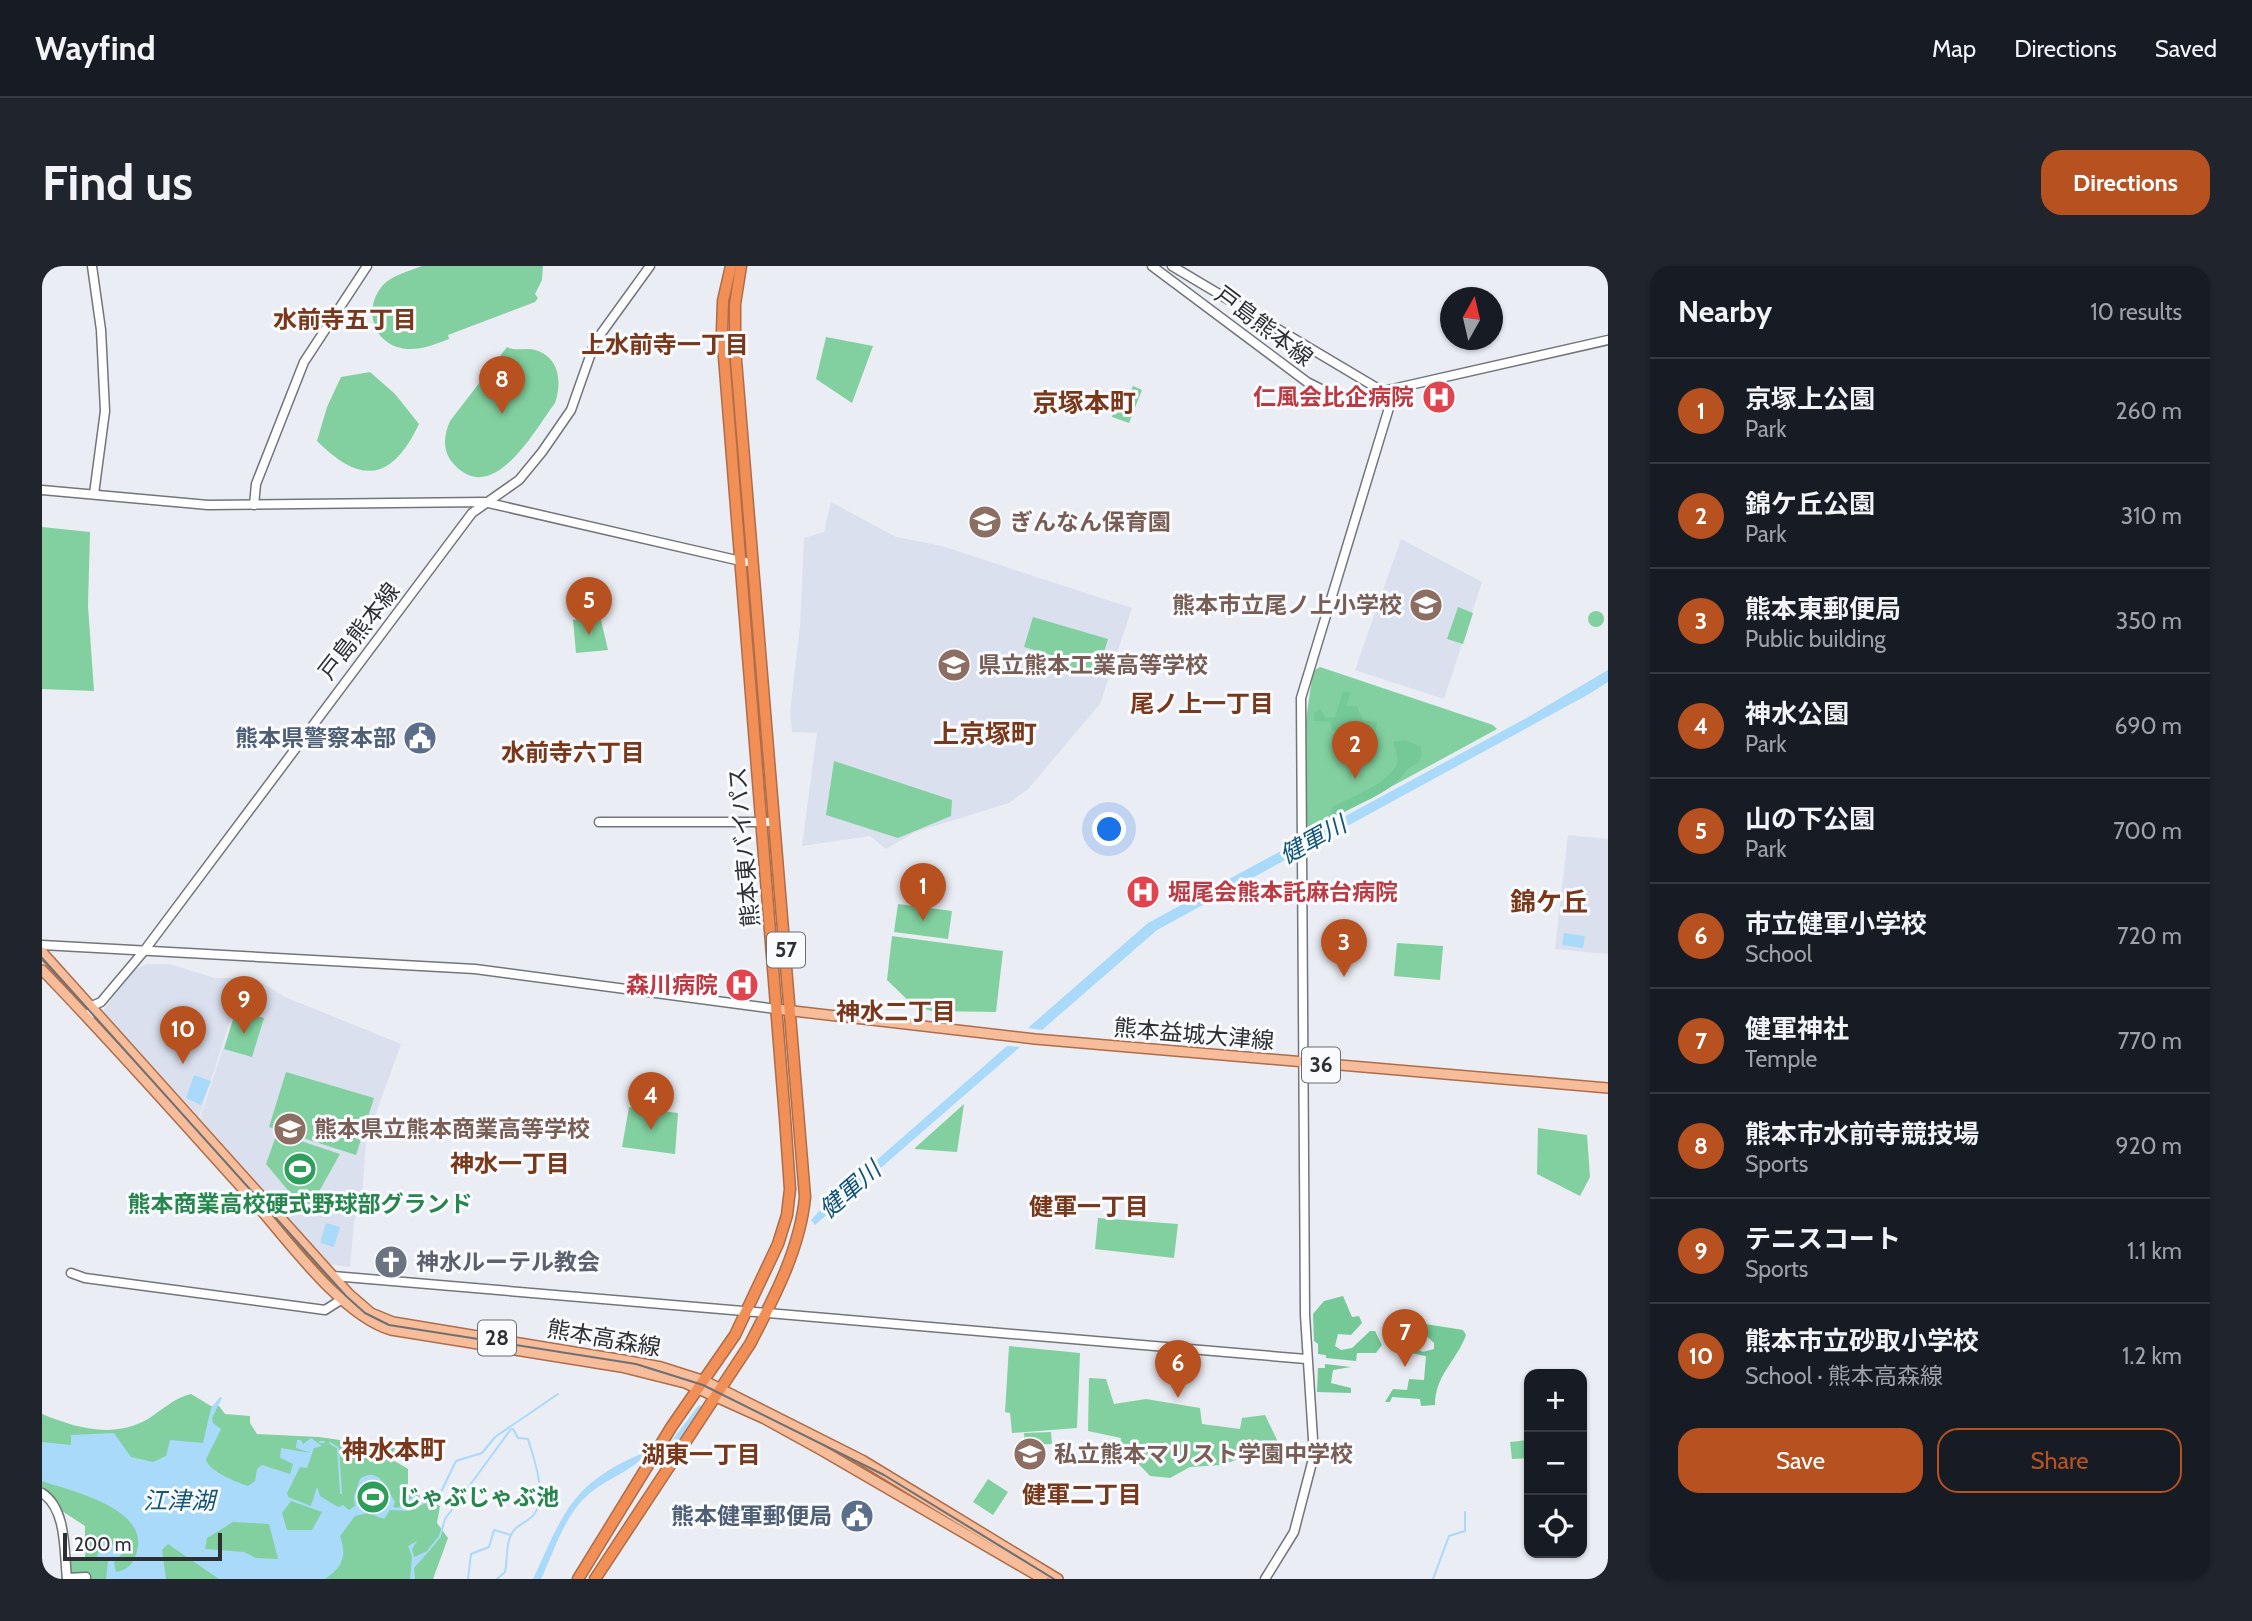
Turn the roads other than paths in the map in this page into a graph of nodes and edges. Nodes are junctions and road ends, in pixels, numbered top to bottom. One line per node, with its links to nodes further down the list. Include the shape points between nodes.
1 (92, 266): 12 (street, via 105,411)
2 (367, 266): 14 (street, via 304,362 256,484)
3 (650, 266): 13 (street, 戸島熊本線, via 594,342 564,421 519,480)
4 (731, 266): 15 (highway, 熊本東バイパス / 57, via 722,332)
5 (741, 266): 16 (highway, 熊本東バイパス / 57, via 735,348)
6 (1152, 266): 9 (street, 戸島熊本線, via 1319,391 1335,396)
7 (1172, 266): 9 (street)
8 (1608, 340): 9 (street, 戸島熊本線)
9 (1382, 391)
10 (1392, 398): 27 (street, via 1303,685 1299,722)
11 (42, 490): 12 (street)
12 (94, 494): 14 (street)
13 (484, 502): 14 (street); 15 (street); 20 (street, 戸島熊本線)
14 (254, 505)
15 (741, 561): 16 (street); 18 (highway, 熊本東バイパス / 57)
16 (752, 564): 18 (highway, 熊本東バイパス / 57)
17 (599, 822): 18 (street)
18 (768, 822): 24 (highway, 熊本東バイパス / 57); 25 (highway, 熊本東バイパス / 57)
19 (42, 945): 20 (street)
20 (144, 951): 23 (street, 戸島熊本線, via 101,1002); 24 (street, via 475,970)
21 (42, 952): 23 (main road, 熊本高森線 / 28)
22 (44, 973): 26 (main road, 熊本高森線 / 28)
23 (92, 1006): 26 (street); 30 (main road, 熊本高森線 / 28)
24 (776, 1009): 25 (main road, 熊本益城大津線 / 36); 32 (highway, 熊本東バイパス / 57, via 790,1189 788,1215)
25 (792, 1011): 27 (main road, 熊本益城大津線 / 36); 33 (highway, 熊本東バイパス / 57, via 805,1197 798,1237)
26 (89, 1018): 31 (main road, 熊本高森線 / 28)
27 (1304, 1064): 28 (main road, 熊本益城大津線 / 36); 34 (street)
28 (1608, 1088)
29 (71, 1273): 31 (street, via 325,1310)
30 (333, 1276): 31 (main road, 熊本高森線 / 28); 32 (street)
31 (346, 1297): 35 (main road, 熊本高森線 / 28, via 367,1321 391,1330 621,1367)
32 (746, 1313): 33 (street); 35 (highway, 熊本東バイパス / 57)
33 (766, 1314): 34 (street); 36 (highway, 熊本東バイパス / 57)
34 (1306, 1359): 44 (street, via 1314,1455 1294,1532)
35 (702, 1385): 36 (main road, 熊本高森線 / 28); 40 (highway, 熊本東バイパス / 57)
36 (719, 1392): 41 (highway, 熊本東バイパス / 57); 42 (main road, 熊本高森線 / 28); 43 (main road, 熊本高森線 / 28, via 862,1460)
37 (42, 1493): 39 (street, via 60,1518)
38 (86, 1577): 39 (street)
39 (67, 1579)
40 (578, 1579)
41 (596, 1579)
42 (1043, 1579)
43 (1058, 1579)
44 (1265, 1579)

